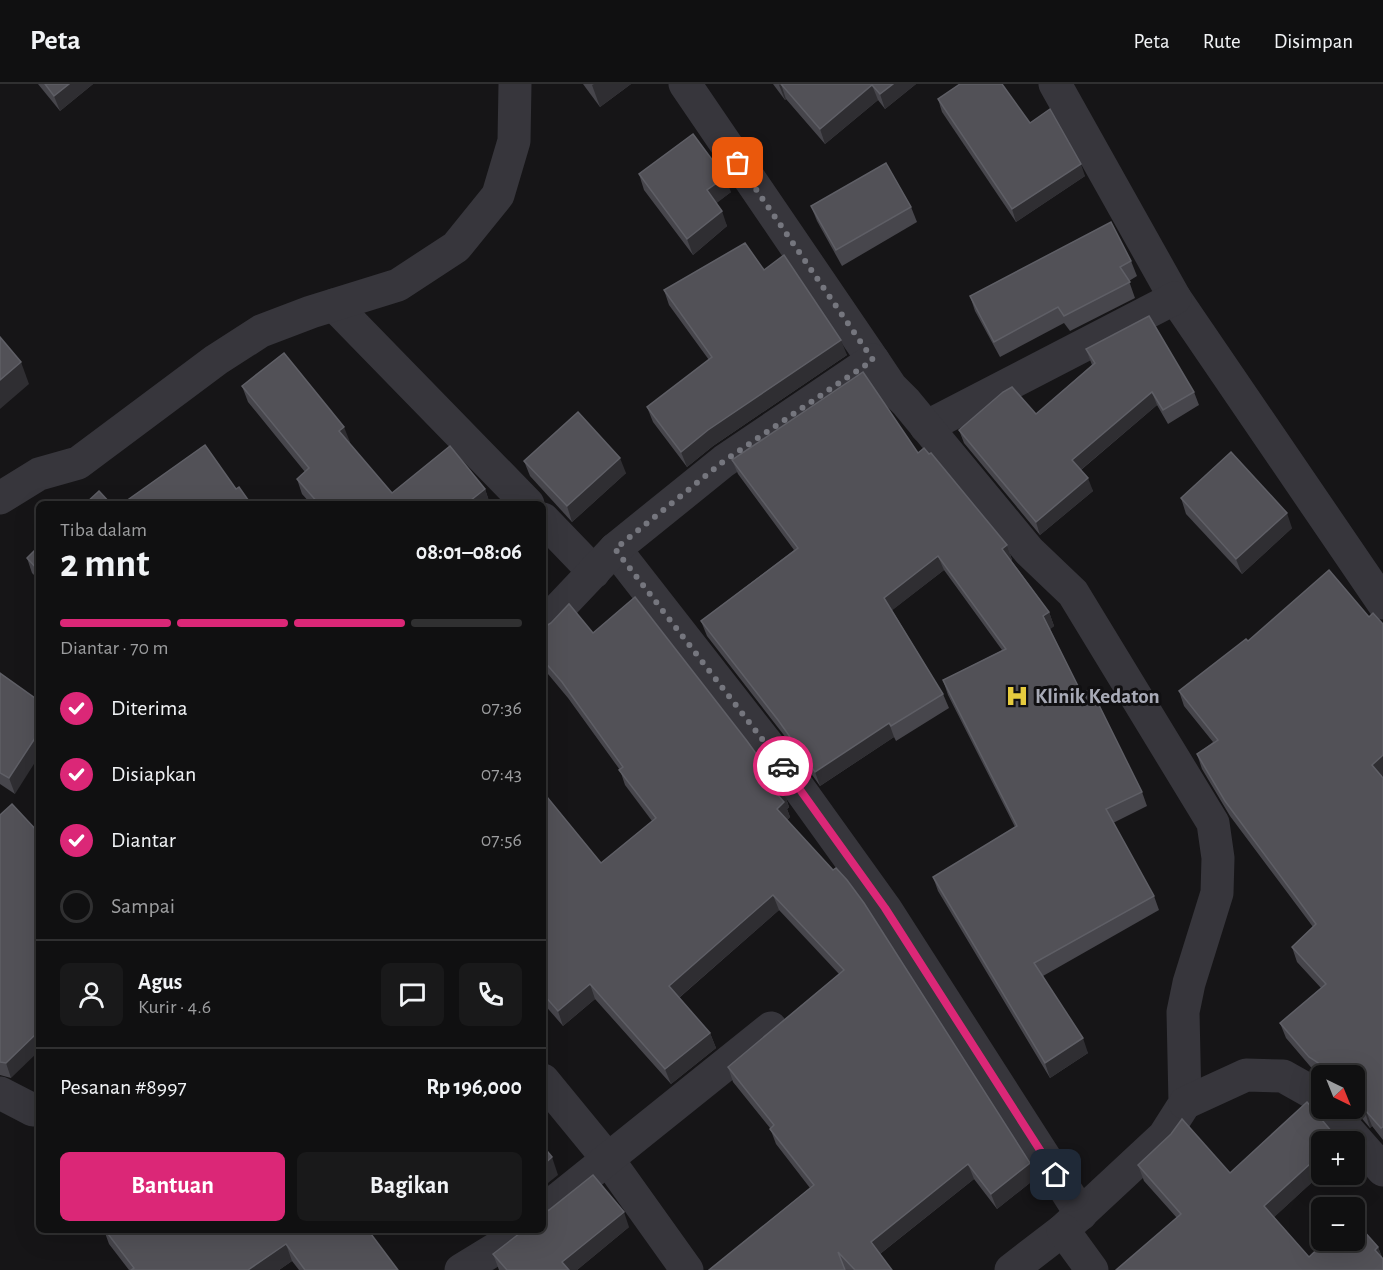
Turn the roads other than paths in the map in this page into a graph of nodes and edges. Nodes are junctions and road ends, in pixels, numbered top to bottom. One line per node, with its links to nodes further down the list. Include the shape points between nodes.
1 (515, 84): 5 (street, via 514,141 498,195 456,248 399,285)
2 (685, 84): 6 (street)
3 (1055, 84): 4 (street)
4 (1175, 298): 7 (street); 12 (street)
5 (334, 305): 8 (street, via 261,331 78,463 39,474); 9 (street)
6 (873, 360): 7 (street); 11 (street, via 724,461)
7 (926, 427): 18 (street, via 1029,551 1073,593 1213,823 1217,893 1183,1012)
8 (0, 498)
9 (525, 501)
10 (546, 521): 11 (street)
11 (604, 561): 13 (street); 24 (street, via 768,745 885,908)
12 (1383, 603)
13 (546, 622)
14 (771, 1028): 21 (street)
15 (546, 1084): 21 (street)
16 (1311, 1092): 18 (street, via 1283,1076 1246,1075)
17 (0, 1093): 19 (street)
18 (1185, 1103): 24 (street, via 1164,1136)
19 (36, 1110)
20 (1338, 1119): 22 (street)
21 (607, 1158): 23 (street); 27 (street)
22 (1383, 1170)
23 (546, 1208)
24 (1072, 1222): 28 (street); 29 (street)
25 (515, 1233): 26 (street)
26 (460, 1270)
27 (687, 1270)
28 (1011, 1270)
29 (1092, 1270)

